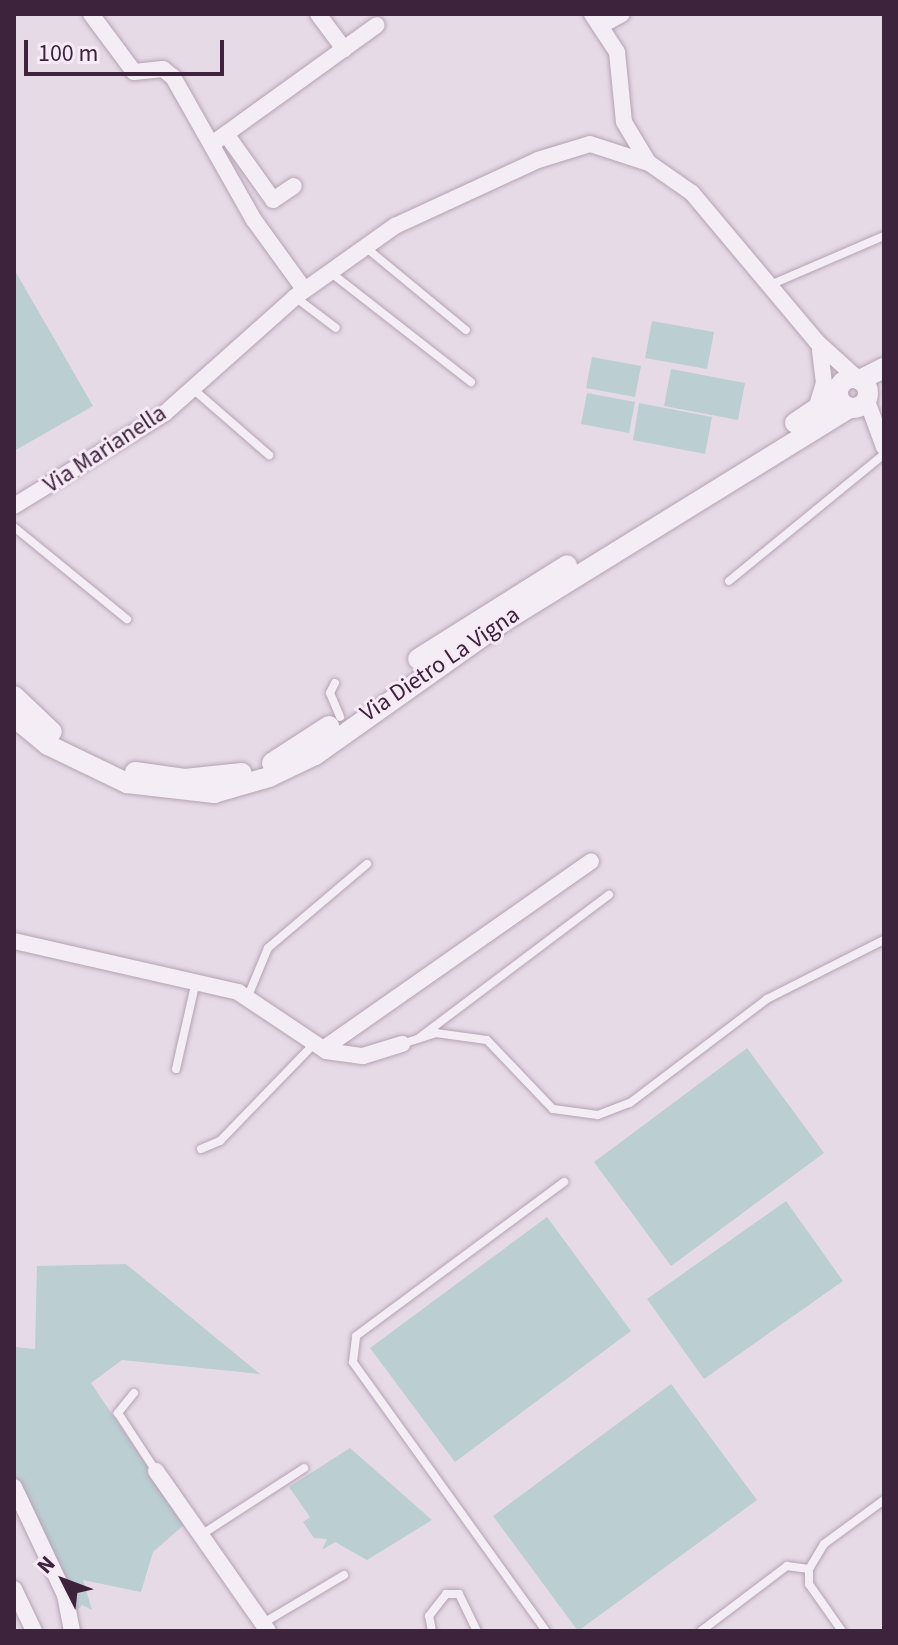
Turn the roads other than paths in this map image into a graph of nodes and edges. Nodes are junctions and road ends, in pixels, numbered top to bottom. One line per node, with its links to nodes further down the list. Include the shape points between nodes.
1 (91, 14): 8 (street, via 134,72 169,72)
2 (318, 14): 6 (street)
3 (622, 14): 4 (street)
4 (596, 20): 7 (street, via 621,65)
5 (377, 25): 6 (street)
6 (344, 49): 8 (street)
7 (624, 122): 9 (street, Via Marianella); 10 (street)
8 (221, 137): 11 (street, via 273,200); 16 (street, via 254,220)
9 (590, 144): 10 (street); 13 (street, Via Marianella, via 424,210)
10 (649, 163): 15 (street, via 710,211)
11 (294, 186)
12 (884, 236): 15 (lane)
13 (364, 246): 14 (street, Via Marianella); 18 (lane)
14 (329, 270): 16 (street, Via Marianella); 21 (lane)
15 (770, 285): 19 (street)
16 (300, 293): 17 (lane); 22 (street, Via Marianella)
17 (336, 328)
18 (466, 330)
19 (818, 346): 23 (street); 24 (street, via 824,383)
20 (884, 368): 23 (street)
21 (471, 382)
22 (193, 389): 27 (lane); 28 (street, Via Marianella, via 134,435)
23 (859, 395): 24 (street, Via Dietro La Vigna); 25 (street); 34 (street, Via Dietro La Vigna, via 477,638 315,755 269,777 214,793 127,783 48,745)
24 (816, 409): 35 (street, Via Dietro La Vigna, via 430,651)
25 (884, 447)
26 (884, 454): 30 (lane)
27 (269, 455)
28 (14, 506)
29 (14, 527): 31 (lane)
30 (729, 581)
31 (127, 619)
32 (335, 683): 35 (lane, via 330,693)
33 (14, 696): 35 (street, Via Dietro La Vigna, via 52,731 100,760 185,779 231,777 271,763)
34 (14, 717)
35 (340, 717)
36 (591, 861): 45 (street)
37 (367, 864): 42 (lane, via 268,948)
38 (609, 895): 43 (lane)
39 (884, 940): 43 (lane, via 767,999 630,1103 598,1115 553,1109 487,1040 465,1033)
40 (14, 941): 41 (street)
41 (196, 981): 42 (street); 46 (lane)
42 (248, 996): 45 (street)
43 (418, 1038): 44 (lane)
44 (402, 1044): 45 (street, via 363,1056)
45 (319, 1046): 47 (lane, via 239,1123)
46 (176, 1069)
47 (201, 1149)
48 (564, 1182): 63 (lane, via 356,1336 353,1362)
49 (134, 1393): 51 (lane, via 118,1413)
50 (304, 1468): 54 (lane)
51 (156, 1471): 54 (street)
52 (14, 1487): 60 (street, via 65,1595)
53 (884, 1500): 55 (lane, via 824,1544)
54 (201, 1535): 58 (street)
55 (809, 1569): 64 (lane, via 777,1571); 65 (lane, via 809,1584)
56 (344, 1575): 58 (lane)
57 (14, 1589): 59 (street)
58 (267, 1627)
59 (34, 1631)
60 (72, 1631)
61 (432, 1631): 62 (lane, via 429,1616 446,1594 459,1594)
62 (477, 1631)
63 (546, 1631)
64 (701, 1631)
65 (842, 1631)

